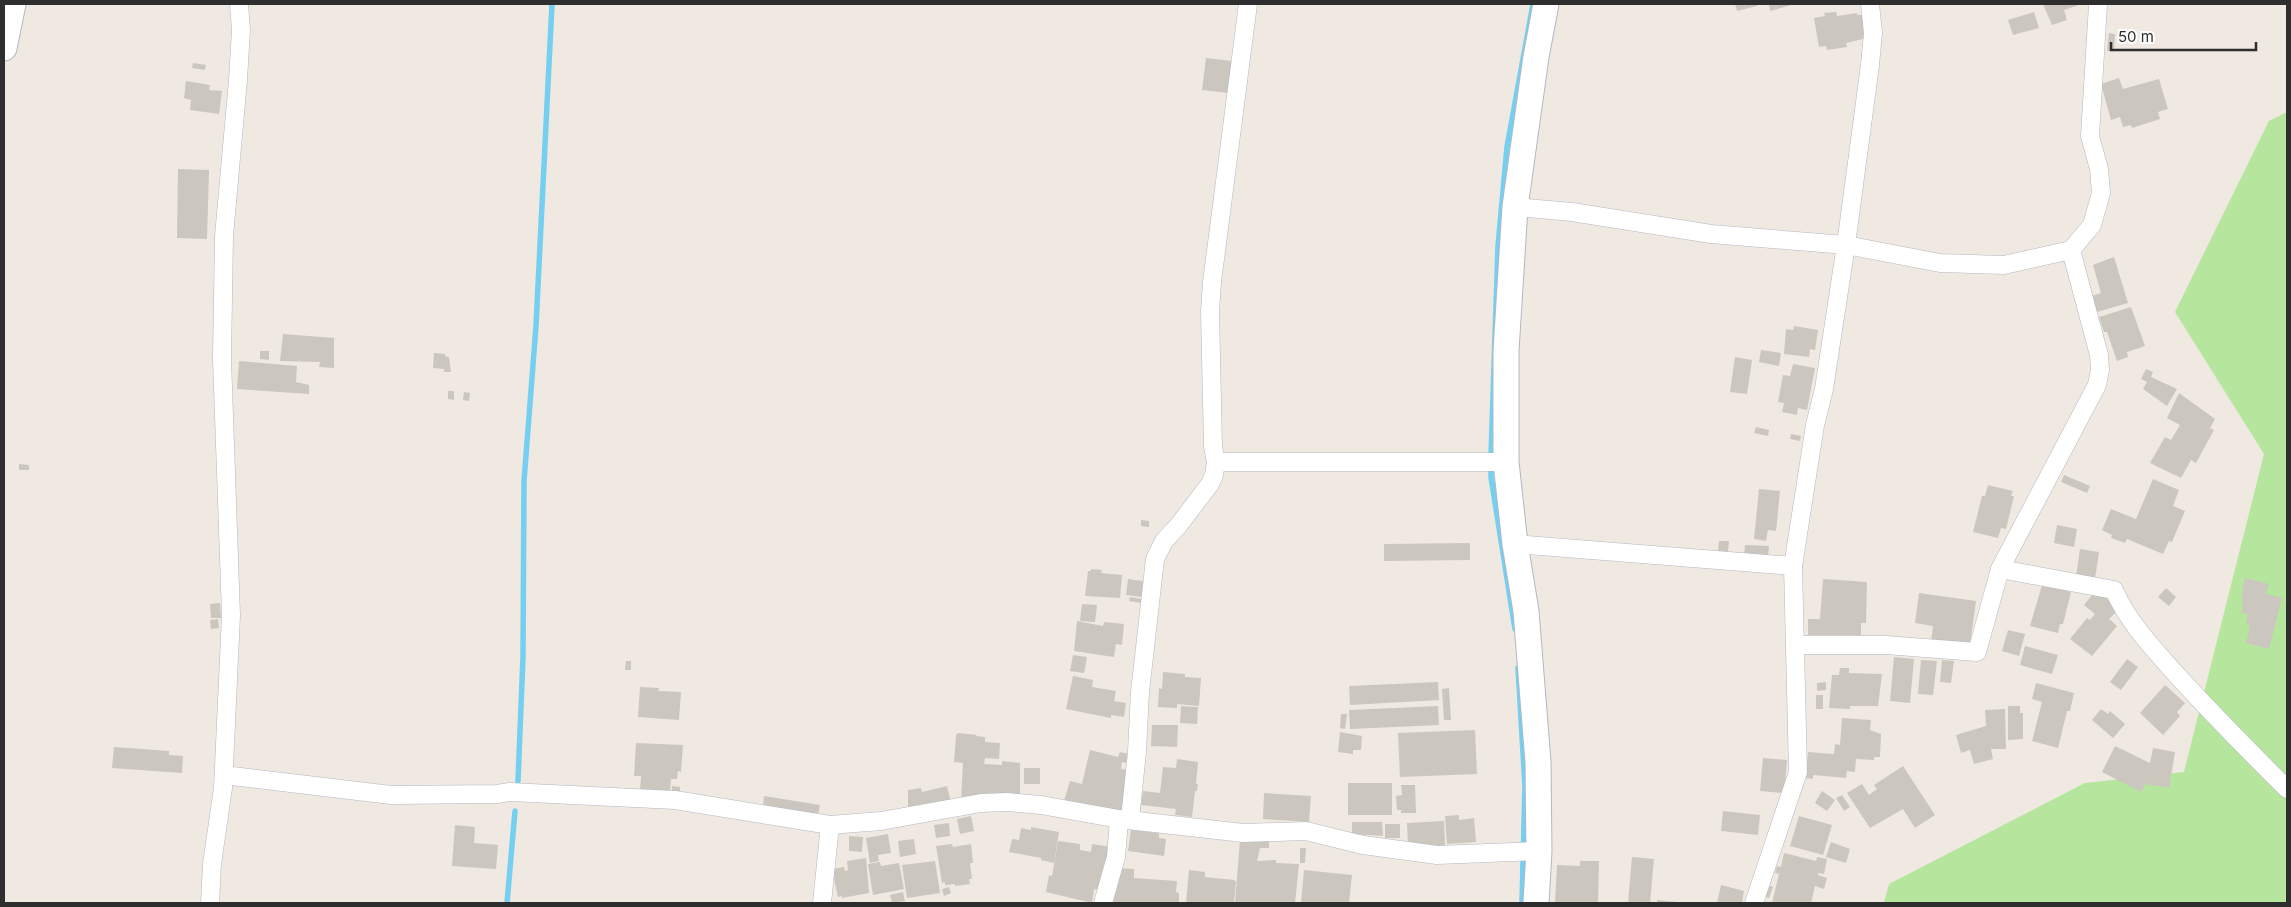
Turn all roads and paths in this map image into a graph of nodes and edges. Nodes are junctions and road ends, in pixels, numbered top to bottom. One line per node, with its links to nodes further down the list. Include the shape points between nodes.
1 (14, 4): 7 (street)
2 (239, 4): 17 (street, via 238,80 224,236 222,359 231,605)
3 (1248, 4): 11 (street, via 1211,297 1213,446)
4 (1546, 4): 8 (street)
5 (1870, 4): 9 (street, via 1873,33 1870,65)
6 (2098, 4): 10 (street, via 2090,136 2100,169 2101,193 2092,225)
7 (4, 48)
8 (1515, 207): 9 (street, via 1572,212 1711,234); 12 (street)
9 (1846, 245): 10 (street, via 1940,263 2004,265); 14 (street)
10 (2071, 250): 15 (street, via 2100,355 2099,378)
11 (1216, 462): 12 (street); 19 (street, via 1210,484 1164,541 1154,559 1140,692 1138,752)
12 (1497, 463): 13 (street)
13 (1514, 544): 14 (street); 21 (street, via 1526,611 1538,762)
14 (1793, 566): 16 (street)
15 (2000, 570): 16 (street, via 1977,652 1886,645); 18 (street, via 2114,590 2124,611 2152,647 2220,724)
16 (1796, 645): 26 (street, via 1798,772)
17 (224, 775): 20 (street, via 391,795 510,792 675,800); 22 (street)
18 (2287, 789)
19 (1124, 819): 20 (street, via 1007,802 981,803 881,822); 21 (street, via 1243,833 1306,831 1364,845 1437,855); 24 (street)
20 (830, 825): 23 (street)
21 (1529, 851): 25 (street)
22 (210, 903)
23 (822, 903)
24 (1103, 903)
25 (1536, 903)
26 (1754, 903)

